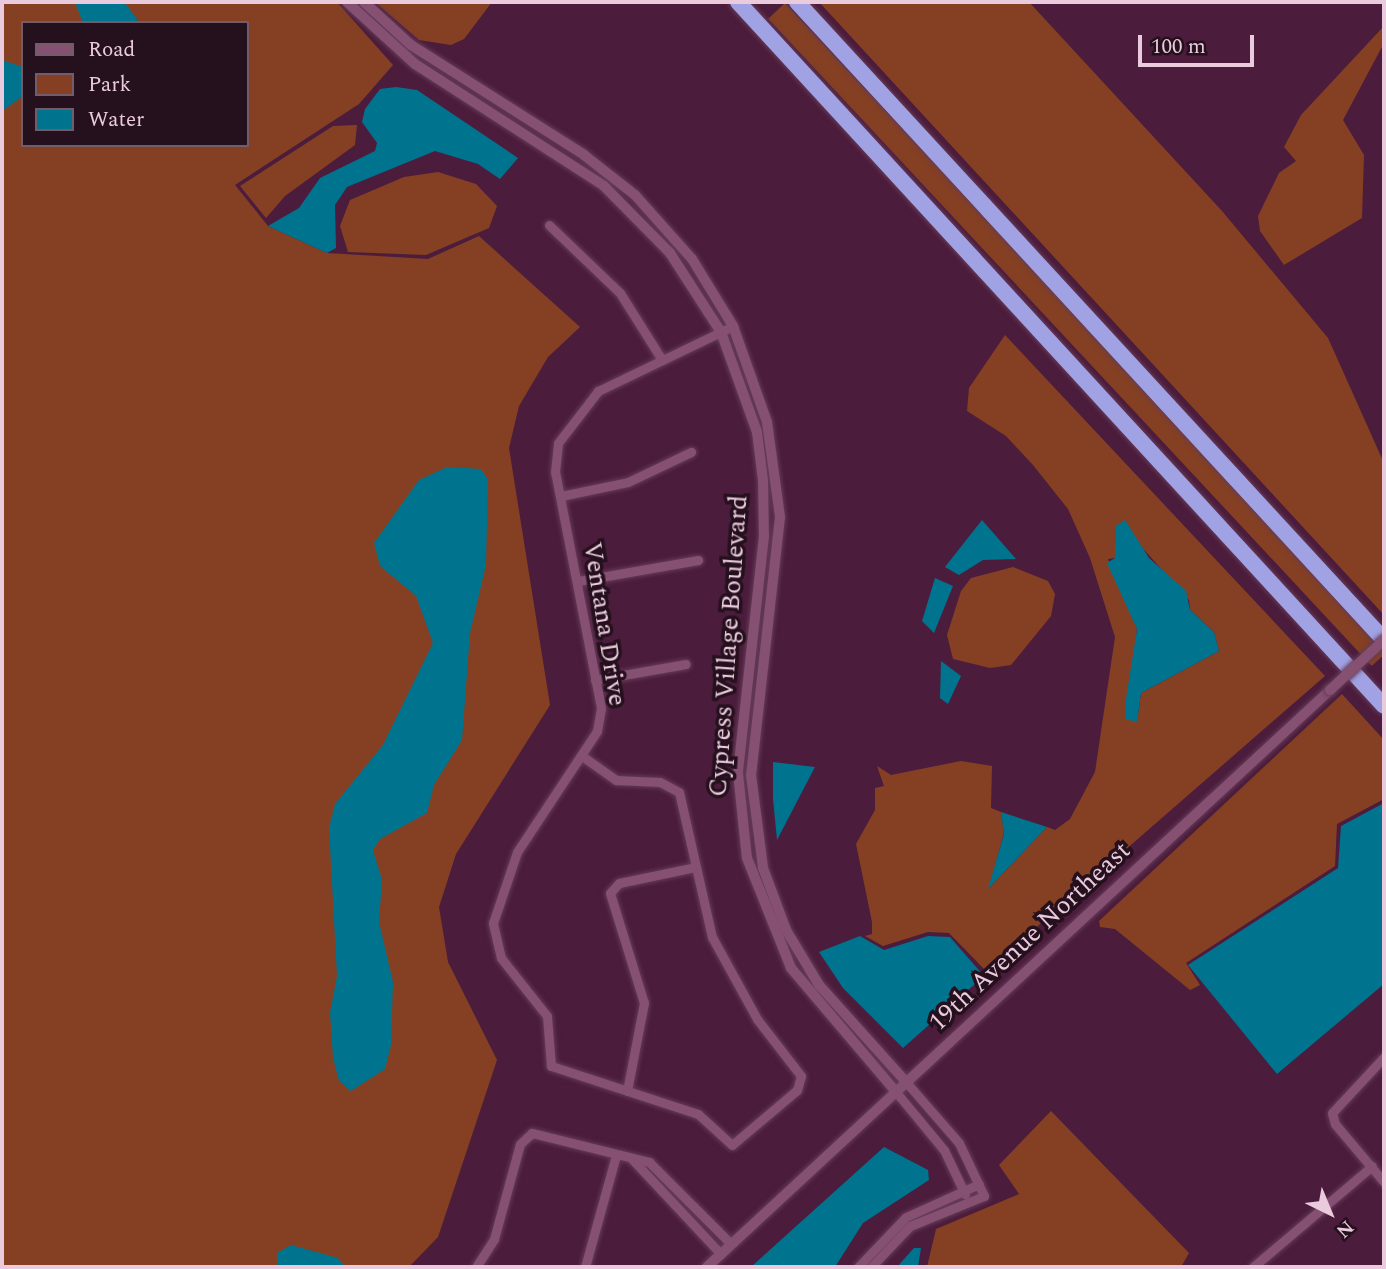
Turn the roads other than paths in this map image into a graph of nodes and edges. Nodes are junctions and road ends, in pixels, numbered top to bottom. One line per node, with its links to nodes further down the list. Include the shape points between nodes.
1 (347, 2): 7 (street, Cypress Village Boulevard, via 415,64 604,186 670,253)
2 (364, 2): 6 (street, Cypress Village Boulevard, via 411,45 584,155 635,195 704,275)
3 (738, 2): 16 (highway)
4 (797, 2): 13 (highway)
5 (549, 225): 8 (street, via 620,293)
6 (733, 326): 7 (street, Ventana Drive); 20 (street, Cypress Village Boulevard, via 766,422 780,517 751,775 763,868 786,930 819,985)
7 (721, 332): 8 (street, Ventana Drive); 22 (street, Cypress Village Boulevard, via 757,432 763,480 764,536 738,773 747,858 791,968)
8 (662, 360): 10 (street, Ventana Drive, via 598,391 567,424 558,443)
9 (691, 452): 10 (street, via 628,482)
10 (561, 496): 12 (street, Ventana Drive)
11 (698, 560): 12 (street)
12 (578, 582): 15 (street, Ventana Drive)
13 (1384, 640): 20 (street, 19th Avenue Northeast, bridge)
14 (686, 664): 15 (street)
15 (595, 680): 17 (street, Ventana Drive, via 599,719)
16 (1384, 706)
17 (582, 756): 18 (street, via 616,780 660,782 679,792); 21 (street, Ventana Drive, via 521,845 493,923 501,958 547,1016 551,1066)
18 (691, 868): 21 (street, via 619,883 610,893 644,1003); 21 (street, via 731,978 801,1076 797,1090 732,1145 698,1114)
19 (1384, 1057): 25 (street, via 1332,1113)
20 (906, 1082): 22 (street, 19th Avenue Northeast); 27 (street, via 959,1143)
21 (627, 1091)
22 (896, 1092): 28 (street, via 944,1150); 34 (street, 19th Avenue Northeast)
23 (616, 1155): 24 (street); 36 (street, via 540,1132 528,1135 494,1239); 37 (street)
24 (630, 1158): 29 (street, via 649,1162); 31 (street)
25 (1372, 1166): 26 (street); 41 (street)
26 (1384, 1182)
27 (979, 1184): 28 (street); 30 (street, via 984,1196)
28 (964, 1190): 30 (street); 39 (street, via 889,1228)
29 (686, 1196): 31 (street); 32 (street)
30 (968, 1202): 40 (street, via 910,1226)
31 (677, 1204): 33 (street)
32 (696, 1207): 33 (street); 34 (street, via 708,1211 710,1223)
33 (687, 1215): 35 (street)
34 (731, 1244): 35 (street, 19th Avenue Northeast)
35 (721, 1254): 38 (street, 19th Avenue Northeast)
36 (476, 1267)
37 (584, 1267)
38 (707, 1267)
39 (858, 1267)
40 (871, 1267)
41 (1254, 1267)

